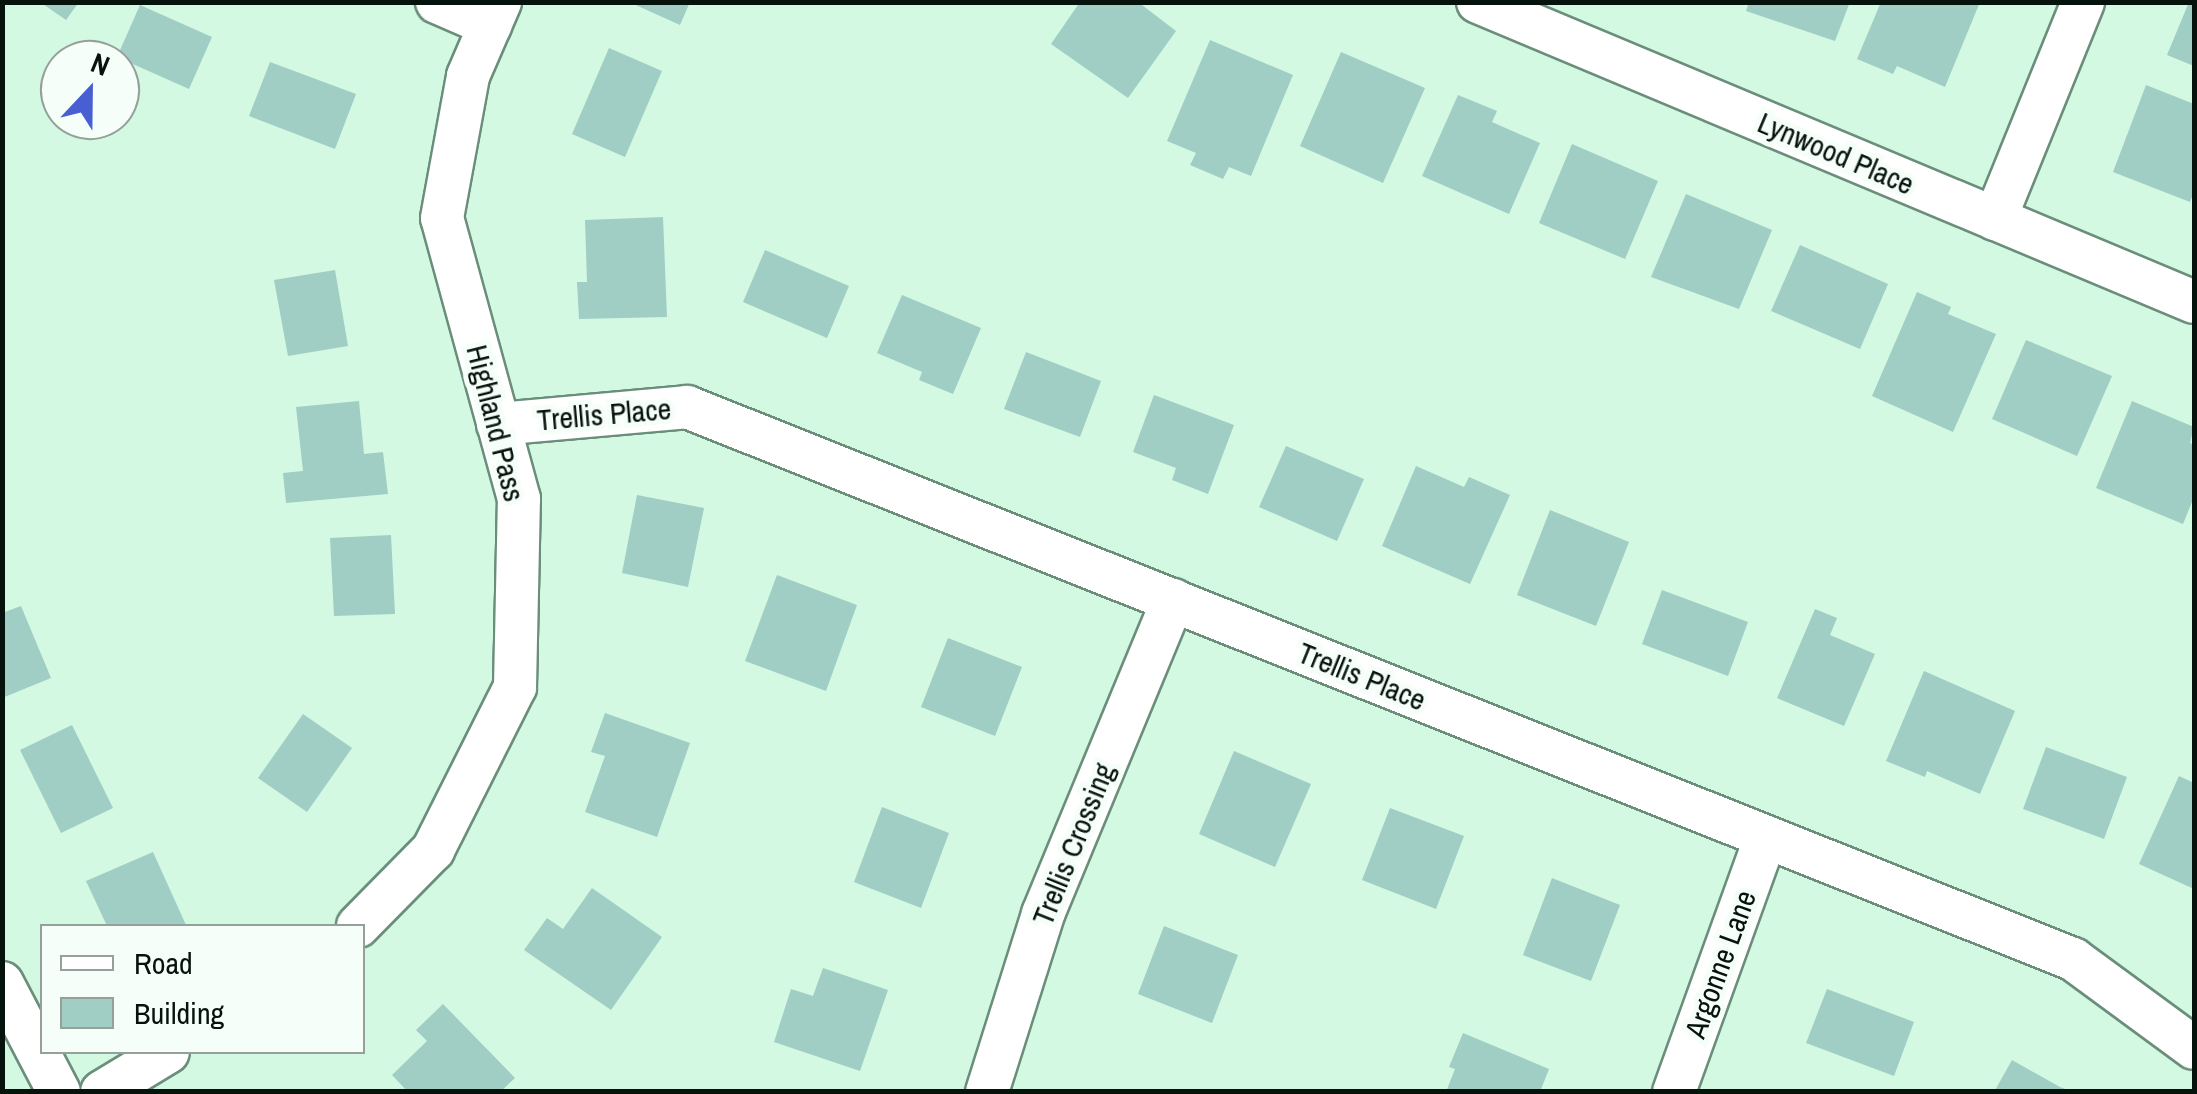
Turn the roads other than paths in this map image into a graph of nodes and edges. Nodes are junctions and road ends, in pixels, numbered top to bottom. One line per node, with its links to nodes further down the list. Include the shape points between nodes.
1 (437, 2): 4 (street)
2 (1478, 2): 5 (street, Lynwood Place)
3 (2083, 2): 5 (street)
4 (495, 14): 7 (street, Highland Pass, via 468,76 442,218)
5 (1995, 219): 6 (street, Lynwood Place)
6 (2194, 302)
7 (498, 424): 8 (street, Trellis Place, via 687,407); 10 (street, Highland Pass, via 518,499 515,687 433,850)
8 (1173, 600): 9 (street, Trellis Place); 16 (street, Trellis Crossing, via 1043,914)
9 (1766, 836): 12 (street, Trellis Place, via 2073,959); 17 (street, Argonne Lane)
10 (360, 924)
11 (2, 983): 14 (street)
12 (2194, 1048)
13 (165, 1054): 15 (street)
14 (59, 1092)
15 (102, 1092)
16 (986, 1092)
17 (1674, 1092)

